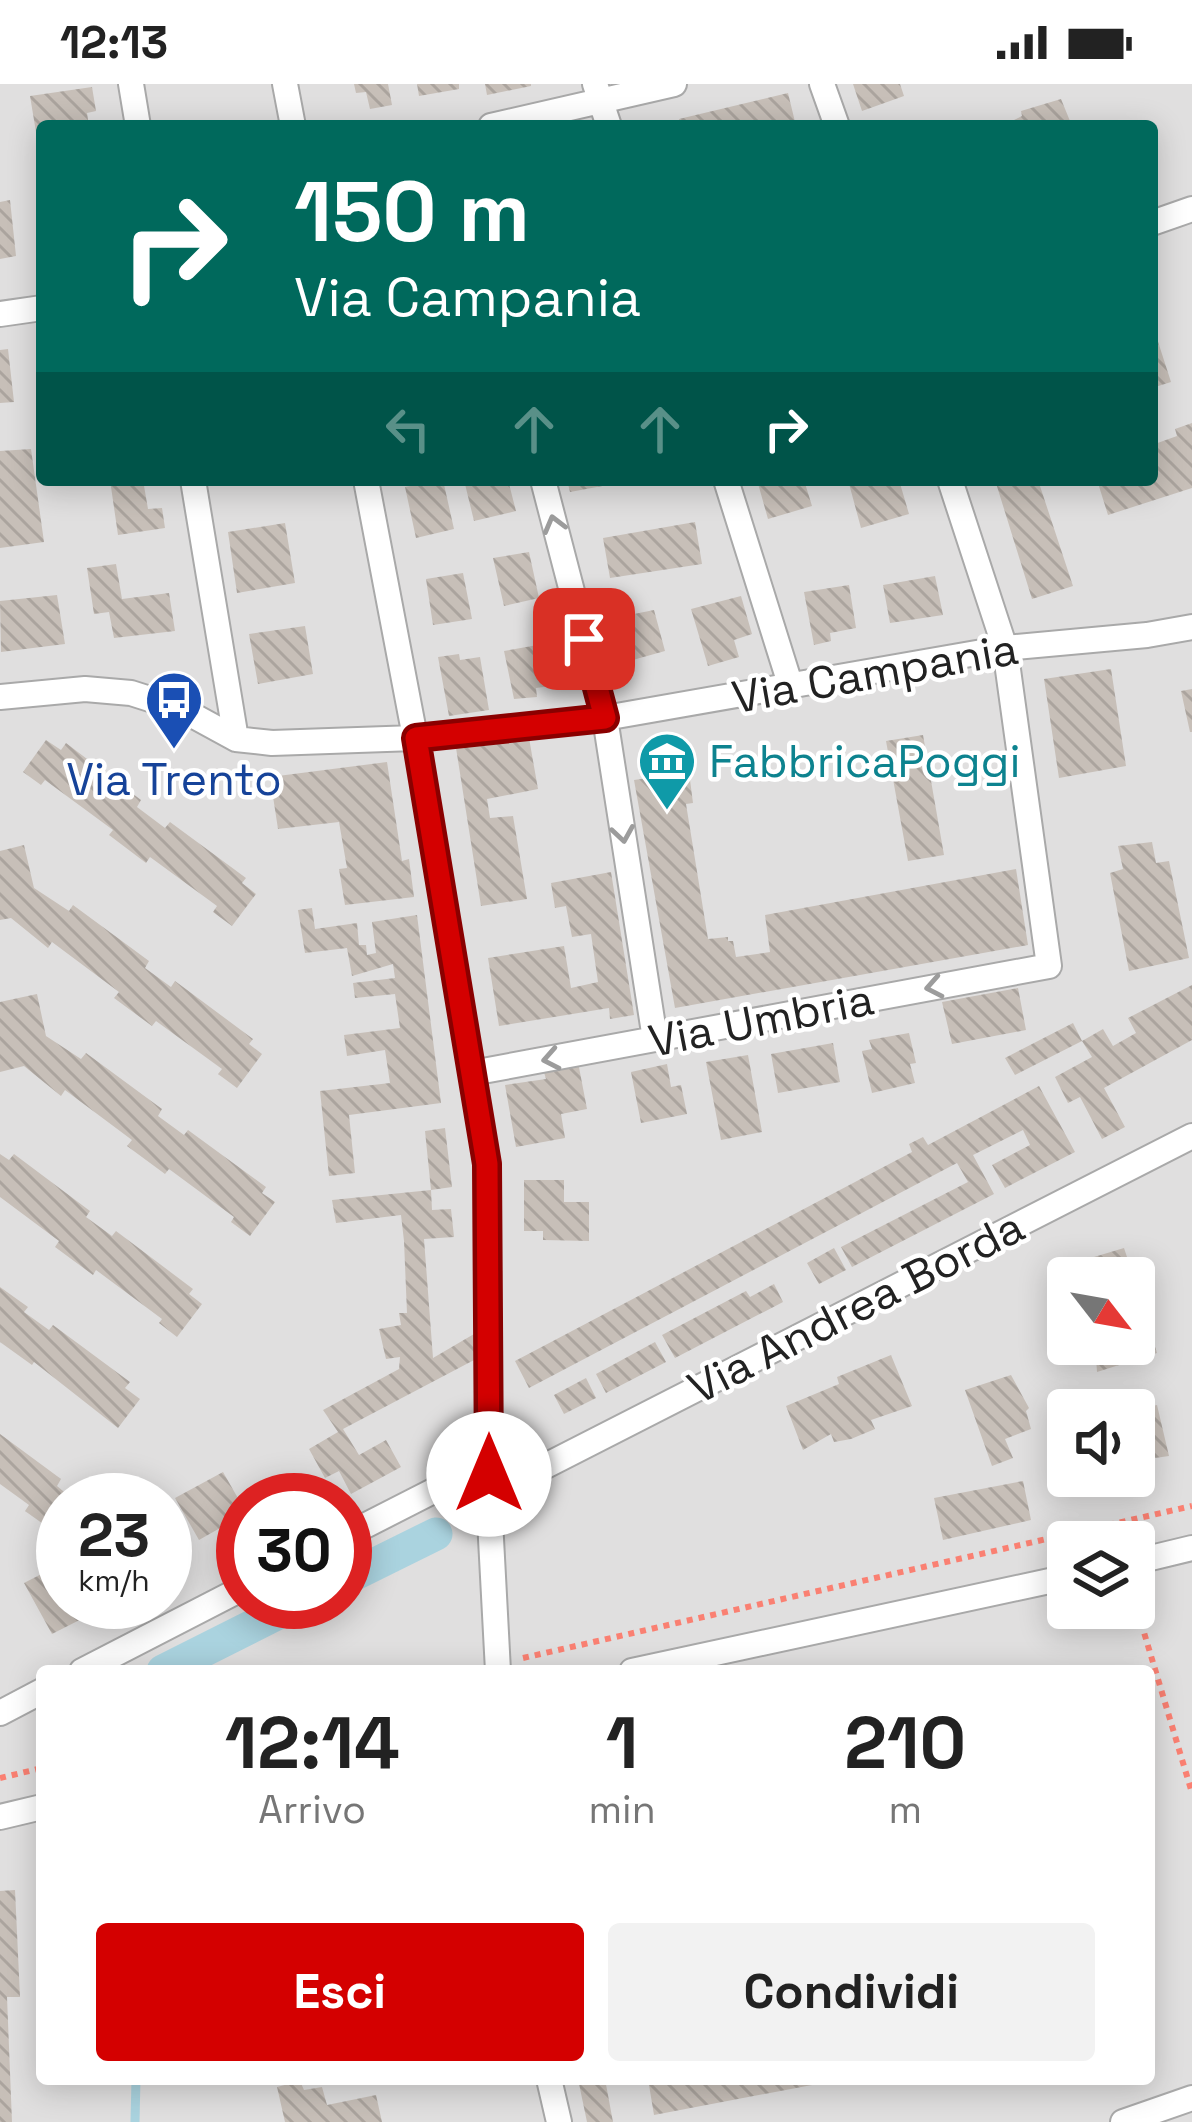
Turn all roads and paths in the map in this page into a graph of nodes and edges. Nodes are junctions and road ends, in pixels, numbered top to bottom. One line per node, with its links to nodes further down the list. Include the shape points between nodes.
1 (131, 84): 6 (street)
2 (284, 84): 7 (street)
3 (674, 84): 5 (street)
4 (822, 84): 9 (street)
5 (602, 104): 8 (street)
6 (136, 120)
7 (292, 120)
8 (521, 120)
9 (835, 120)
10 (1192, 209): 11 (street)
11 (1158, 221)
12 (36, 309): 13 (street)
13 (0, 314)
14 (194, 486): 25 (street)
15 (367, 486): 24 (street)
16 (545, 486): 23 (street, one-way to 16)
17 (728, 486): 21 (street)
18 (952, 486): 20 (street)
19 (1192, 627): 20 (street, Via Campania)
20 (1005, 648): 21 (street, Via Campania); 26 (street, Via Umbria, one-way to 26, via 1049,966)
21 (790, 687): 23 (street, Via Campania)
22 (0, 697): 25 (street, via 131,693)
23 (605, 718): 24 (street, Via Campania); 26 (street, one-way to 26)
24 (416, 738): 25 (street); 27 (street)
25 (236, 739)
26 (655, 1039): 27 (street, Via Umbria, one-way to 27)
27 (472, 1073): 29 (street, via 487,1164)
28 (1192, 1136): 30 (street, Via Andrea Borda)
29 (489, 1446): 32 (street, via 442,1486); 39 (street)
30 (520, 1479)
31 (1192, 1506): 40 (path)
32 (372, 1522)
33 (1192, 1549): 34 (street)
34 (1155, 1557)
35 (1047, 1582): 41 (street)
36 (216, 1602): 38 (street)
37 (1143, 1629): 42 (path)
38 (94, 1665)
39 (498, 1665)
40 (507, 1665)
41 (660, 1665)
42 (1154, 1665)
43 (1155, 1670): 48 (path)
44 (36, 1694): 45 (street)
45 (0, 1713)
46 (36, 1769): 47 (path)
47 (0, 1778)
48 (1192, 1793)
49 (36, 1808): 50 (street)
50 (0, 1817)
51 (550, 2085): 53 (street)
52 (1192, 2098): 54 (street)
53 (559, 2122)
54 (1123, 2122)

